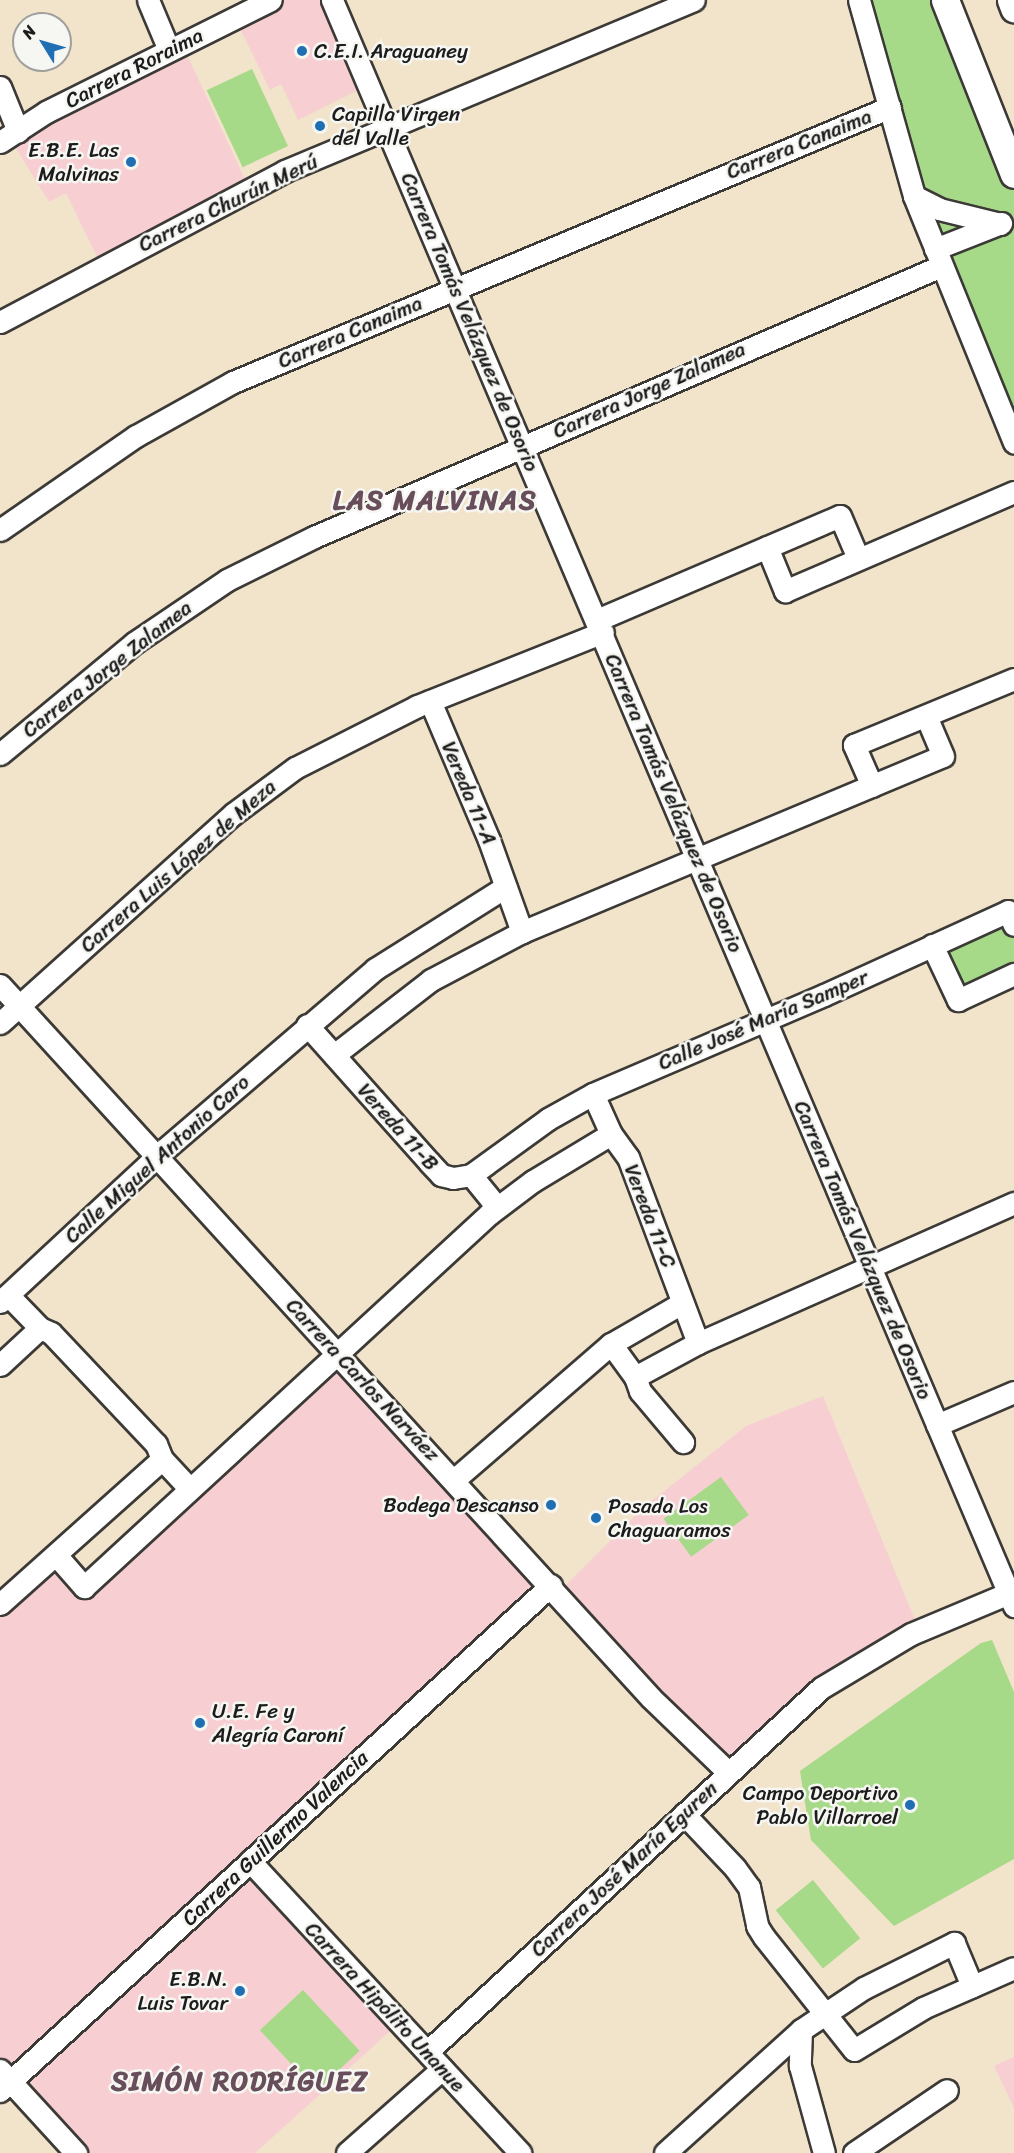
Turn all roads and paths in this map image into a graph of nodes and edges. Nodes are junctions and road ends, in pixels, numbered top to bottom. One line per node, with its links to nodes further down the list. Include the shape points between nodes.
1 (148, 0): 9 (street)
2 (271, 0): 9 (street, Carrera Roraima)
3 (332, 0): 12 (street, Carrera Tomás Velázquez de Osorio)
4 (694, 0): 12 (street, Carrera Churún Merú)
5 (859, 0): 11 (street)
6 (945, 0): 14 (main road)
7 (1011, 0): 8 (main road)
8 (1014, 8)
9 (169, 50): 13 (street, Carrera Roraima, via 46,112)
10 (0, 87): 13 (street)
11 (890, 107): 15 (street); 18 (street, Carrera Canaima)
12 (387, 130): 18 (street, Carrera Tomás Velázquez de Osorio); 19 (street, Carrera Churún Merú, via 249,188)
13 (9, 136)
14 (1014, 174)
15 (914, 196): 16 (street, via 939,209); 17 (street)
16 (1007, 221): 17 (street, Carrera Jorge Zalamea)
17 (938, 257): 20 (street); 21 (street, Carrera Jorge Zalamea)
18 (454, 287): 21 (street, Carrera Tomás Velázquez de Osorio); 23 (street, Carrera Canaima, via 208,394 60,484)
19 (0, 322)
20 (1014, 442)
21 (523, 445): 26 (street, Carrera Tomás Velázquez de Osorio); 30 (street, Carrera Jorge Zalamea, via 226,580 134,643)
22 (1014, 492): 25 (street)
23 (0, 530)
24 (767, 547): 25 (street, Carrera Luis López de Meza, via 840,516); 25 (street, via 785,591); 26 (street, Carrera Luis López de Meza)
25 (858, 558)
26 (600, 626): 28 (street, Carrera Luis López de Meza); 32 (street, Carrera Tomás Velázquez de Osorio)
27 (1014, 679): 29 (street)
28 (430, 701): 33 (street, Vereda 11-A); 39 (street, Carrera Luis López de Meza, via 331,746 267,787)
29 (926, 716): 31 (street, via 943,756); 31 (street, via 854,745)
30 (0, 754)
31 (872, 786): 32 (street)
32 (698, 861): 35 (street); 40 (street, Carrera Tomás Velázquez de Osorio)
33 (505, 887): 35 (street); 42 (street, Calle Miguel Antonio Caro, via 414,941)
34 (1014, 926): 36 (street, Calle José María Samper, via 1008,911)
35 (522, 932): 43 (street, via 431,980)
36 (932, 945): 37 (street, via 958,1000); 40 (street, Calle José María Samper)
37 (1014, 974)
38 (0, 985): 39 (street, Carrera Carlos Narváez)
39 (19, 1006): 41 (street, Carrera Luis López de Meza); 46 (street, Carrera Carlos Narváez)
40 (765, 1022): 44 (street, Calle José María Samper); 50 (street, Carrera Tomás Velázquez de Osorio)
41 (0, 1023)
42 (307, 1025): 43 (street); 46 (street, Calle Miguel Antonio Caro)
43 (334, 1055): 47 (street, Vereda 11-B, via 441,1175)
44 (593, 1094): 45 (street); 47 (street, Calle José María Samper, via 548,1119)
45 (610, 1134): 49 (street); 52 (street, Vereda 11-C, via 628,1157)
46 (157, 1156): 51 (street, Calle Miguel Antonio Caro); 56 (street, Carrera Carlos Narváez)
47 (471, 1175): 49 (street)
48 (1014, 1203): 50 (street)
49 (497, 1207): 56 (street)
50 (869, 1266): 55 (street); 60 (street, Carrera Tomás Velázquez de Osorio)
51 (4, 1298): 53 (street, Calle Miguel Antonio Caro)
52 (682, 1303): 54 (street); 55 (street, Vereda 11-C)
53 (39, 1328): 57 (street); 62 (street, Calle Miguel Antonio Caro, via 51,1334 156,1444)
54 (611, 1344): 58 (street); 63 (street)
55 (698, 1344): 58 (street)
56 (338, 1353): 63 (street, Carrera Carlos Narváez); 64 (street)
57 (0, 1365)
58 (635, 1377): 61 (street, via 640,1392)
59 (1014, 1392): 60 (street)
60 (937, 1425): 67 (street, Carrera Tomás Velázquez de Osorio)
61 (684, 1442)
62 (162, 1459): 64 (street); 65 (street)
63 (455, 1479): 66 (street, Carrera Carlos Narváez)
64 (189, 1488): 65 (street, via 84,1587)
65 (56, 1555): 68 (street)
66 (551, 1585): 69 (street, Carrera Carlos Narváez, via 651,1698); 71 (street, Carrera Guillermo Valencia)
67 (1012, 1596): 69 (street, Carrera José María Eguren, via 911,1634 846,1670)
68 (0, 1604)
69 (729, 1773): 70 (street, Carrera José María Eguren)
70 (684, 1814): 74 (street, via 749,1887 757,1926); 76 (street, Carrera José María Eguren)
71 (250, 1861): 76 (street, Carrera Hipólito Unanue); 78 (street, Carrera Guillermo Valencia)
72 (1014, 1968): 73 (street)
73 (972, 1986): 74 (street, via 903,2019 854,2050); 74 (street, via 954,1943)
74 (826, 2011): 75 (street)
75 (801, 2030): 83 (street); 84 (street, via 800,2066)
76 (426, 2052): 77 (street, Carrera Hipólito Unanue)
77 (442, 2069): 81 (street); 82 (street, Carrera Hipólito Unanue)
78 (3, 2081): 80 (street)
79 (947, 2090): 85 (street)
80 (76, 2153)
81 (347, 2153)
82 (519, 2153)
83 (665, 2153)
84 (824, 2153)
85 (854, 2153)

